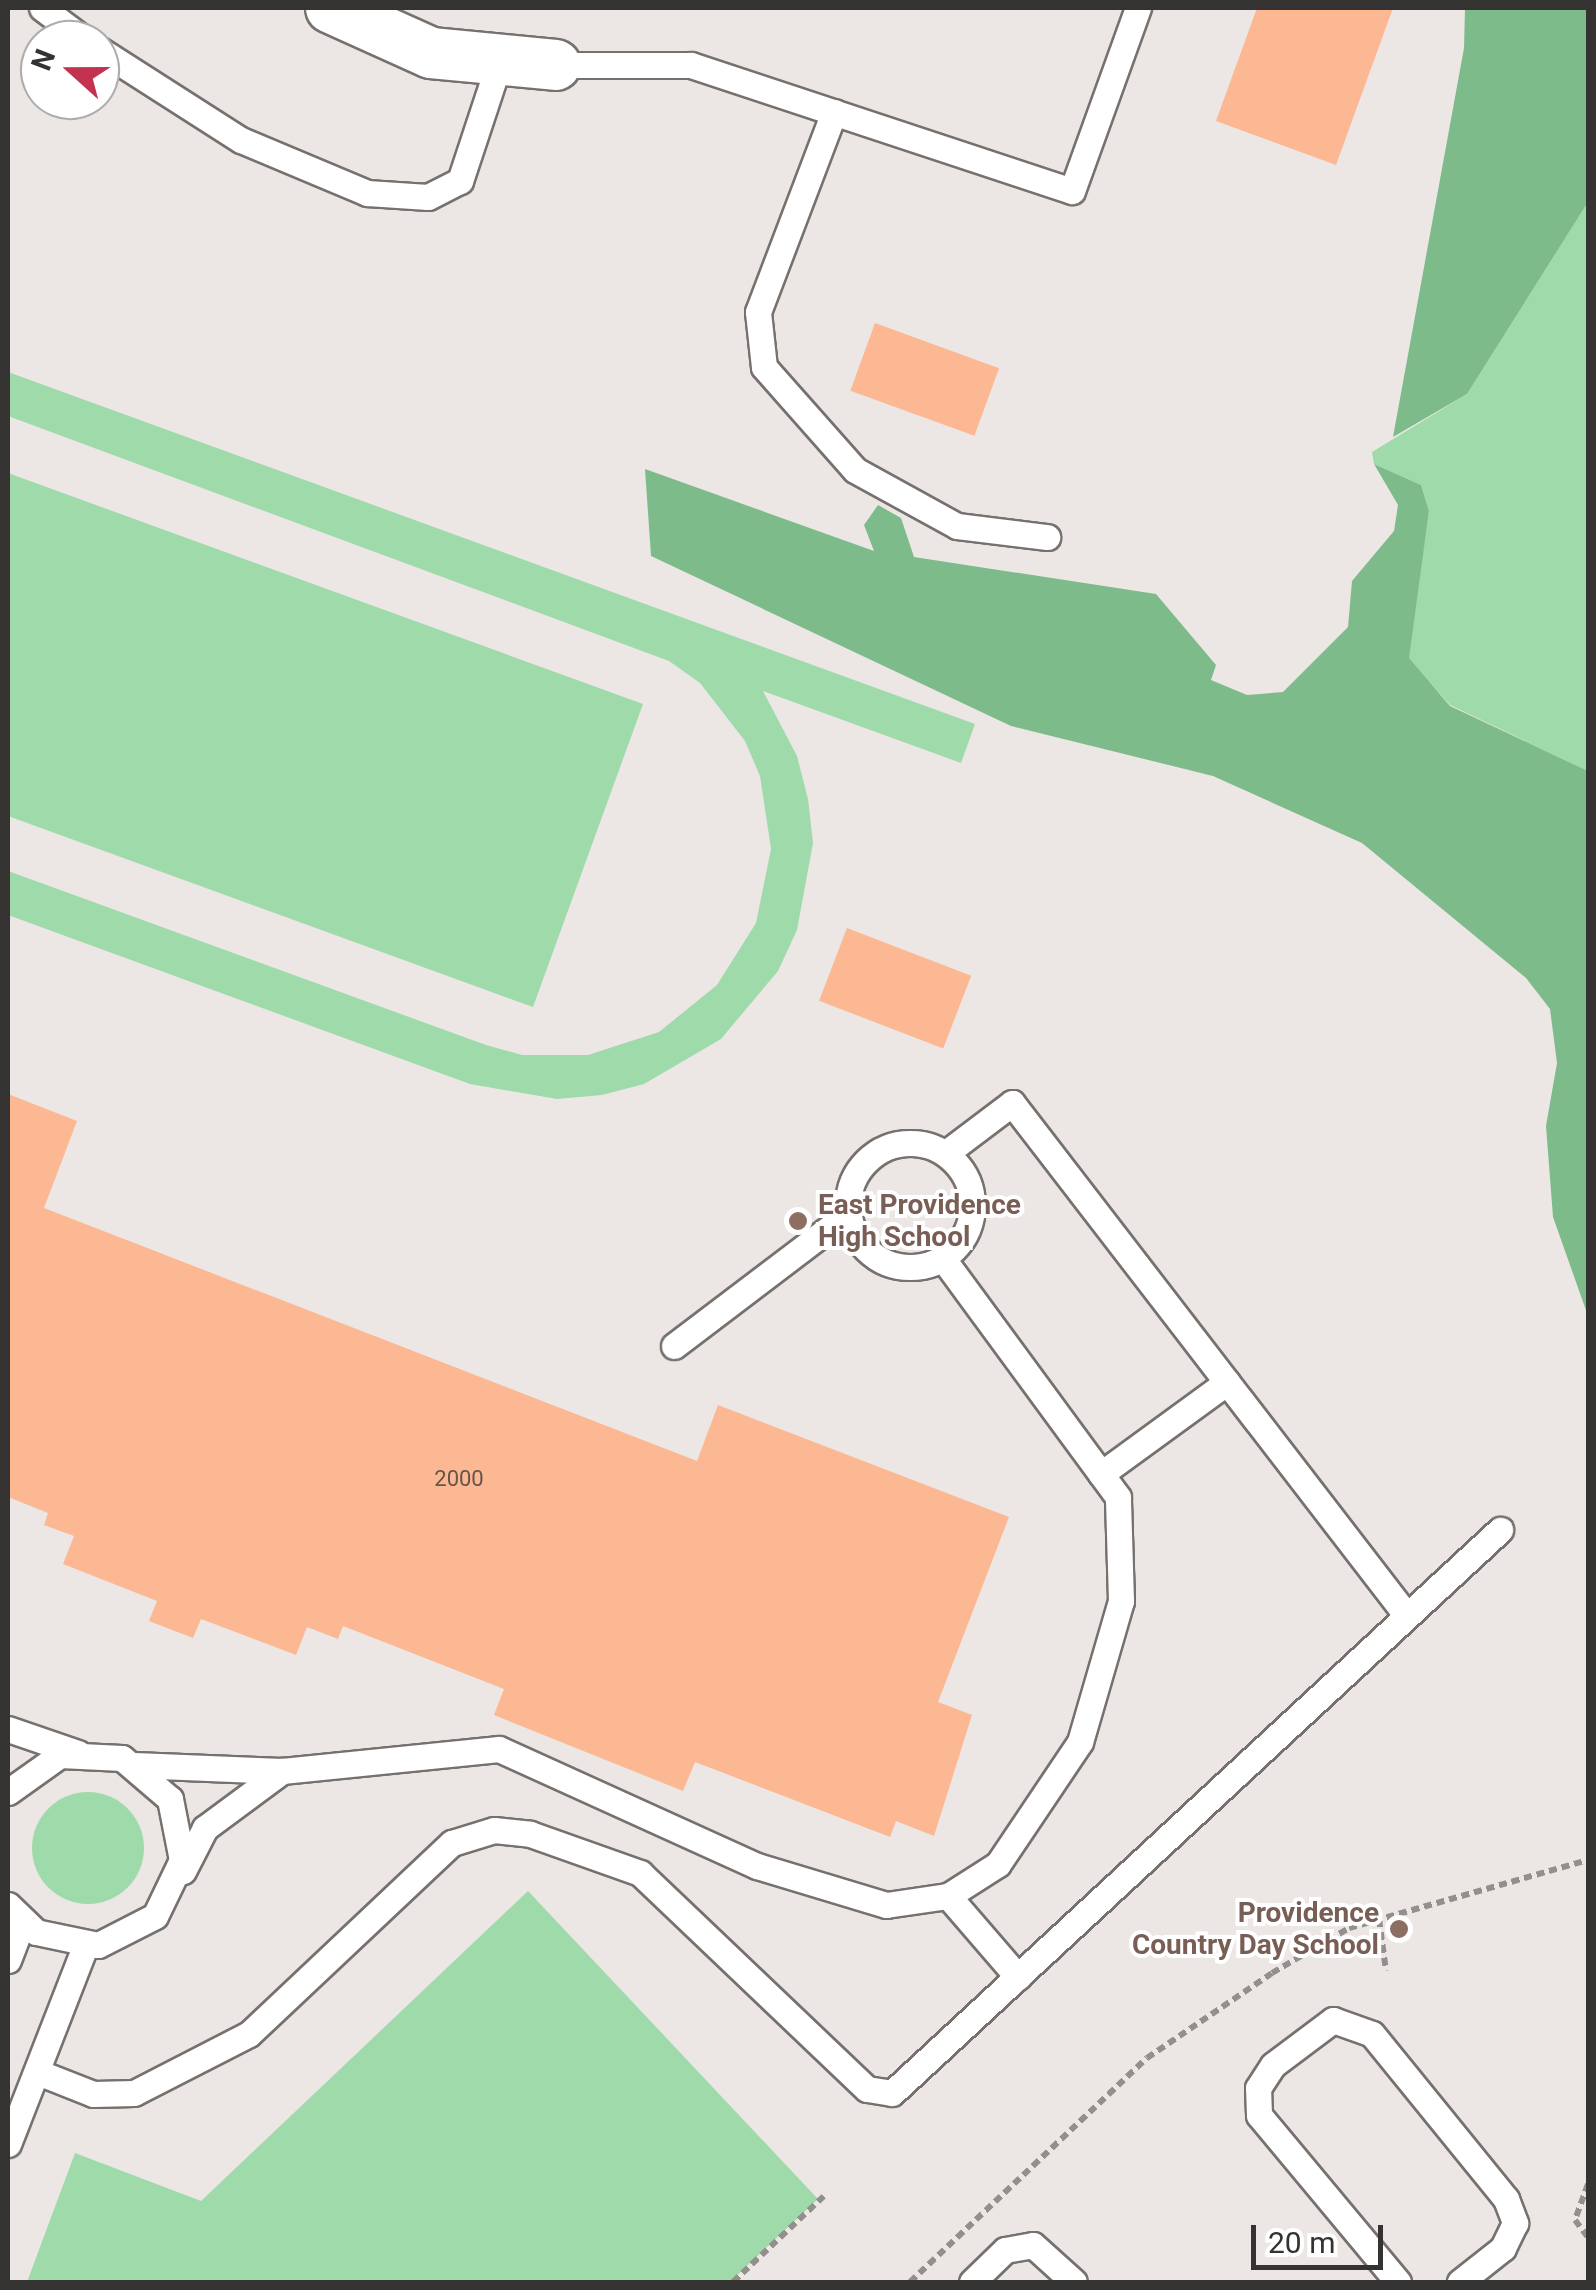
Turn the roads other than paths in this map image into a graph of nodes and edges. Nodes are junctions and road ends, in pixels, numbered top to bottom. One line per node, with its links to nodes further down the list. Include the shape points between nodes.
1 (331, 8): 5 (street, via 430,54)
2 (1138, 8): 6 (lane, via 1072,191)
3 (120, 63): 5 (lane, via 241,140 366,194 428,197 460,181)
4 (555, 65): 5 (street); 6 (lane, via 691,65)
5 (498, 66)
6 (834, 112): 7 (lane, via 758,312 764,367 856,470 957,526)
7 (1047, 537)
8 (946, 1153): 9 (lane, via 906,1142 868,1157 848,1193); 10 (lane, via 961,1168 973,1207 969,1227); 12 (lane, via 1012,1103)
9 (848, 1214): 10 (lane, via 866,1250 883,1262 902,1268); 11 (lane)
10 (943, 1259): 13 (lane)
11 (674, 1346)
12 (1227, 1382): 13 (lane); 15 (lane)
13 (1101, 1474): 22 (lane, via 1118,1497 1121,1601 1080,1742 998,1864)
14 (1500, 1530): 15 (lane)
15 (1407, 1616): 26 (lane)
16 (8, 1729): 17 (lane)
17 (78, 1753): 18 (lane); 20 (lane, via 32,1768)
18 (134, 1765): 19 (lane); 21 (lane, via 170,1799 180,1828)
19 (282, 1771): 21 (lane, via 205,1828); 22 (lane, via 499,1749 756,1866 886,1906)
20 (8, 1792)
21 (173, 1890): 24 (lane, via 129,1936)
22 (948, 1896): 26 (lane)
23 (15, 1913): 24 (lane, via 66,1944); 25 (lane)
24 (86, 1944): 27 (lane)
25 (8, 1960)
26 (1018, 1977): 27 (lane, via 892,2093 867,2089 640,1873 530,1834 494,1830 452,1843 249,2034 134,2093 94,2094)
27 (40, 2073): 28 (lane)
28 (8, 2144)
29 (972, 2282): 30 (lane, via 1005,2250 1033,2245)
30 (1074, 2282)
31 (1398, 2282): 32 (lane, via 1259,2115 1258,2088 1274,2065 1333,2020 1372,2034 1506,2199 1515,2223 1503,2248)
32 (1460, 2282)

